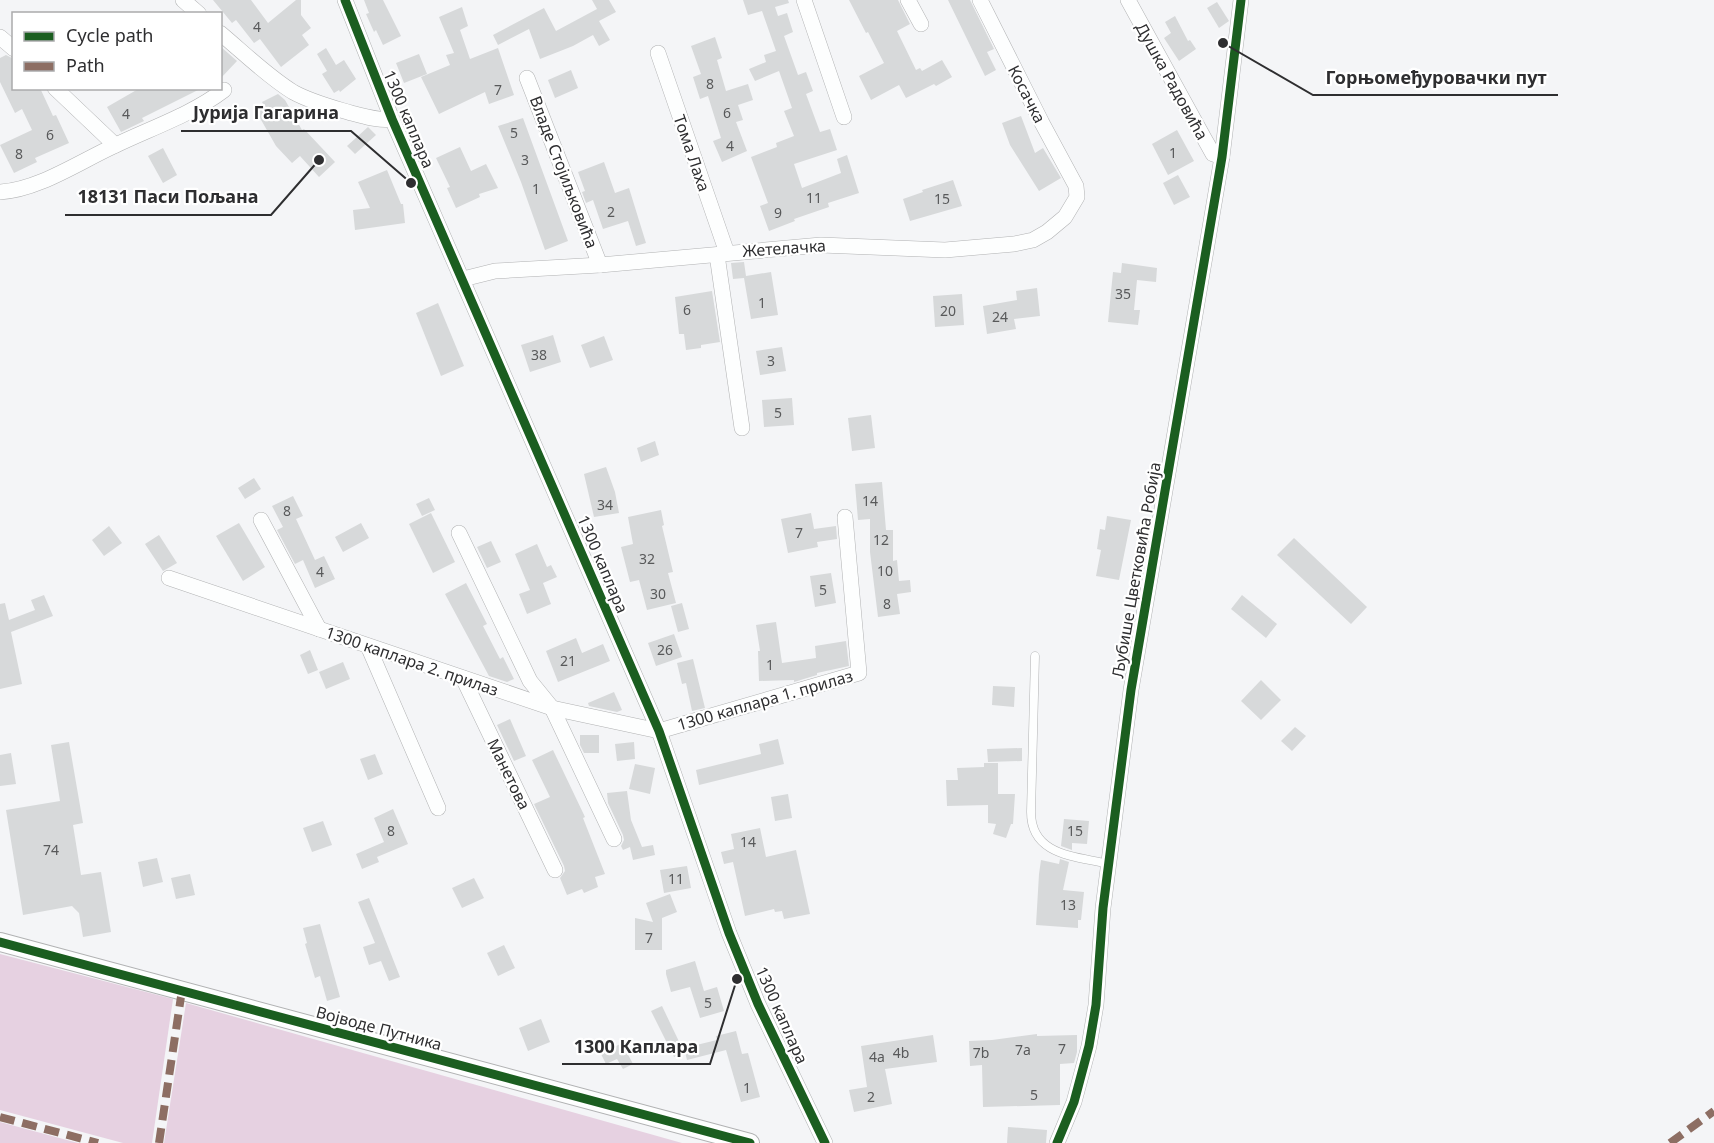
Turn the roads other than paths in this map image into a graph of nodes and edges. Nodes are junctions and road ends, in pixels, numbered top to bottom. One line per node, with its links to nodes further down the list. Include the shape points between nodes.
1 (183, 0): 8 (street)
2 (345, 0): 18 (street, 1300 каплара)
3 (804, 0): 17 (street)
4 (908, 0): 9 (street)
5 (980, 0): 21 (street, Косачка)
6 (1128, 0): 20 (street, Душка Радовића, via 1204,138 1214,154)
7 (1241, 0): 20 (street, Љубише Цветковића Робија)
8 (197, 12)
9 (921, 24)
10 (222, 35): 18 (street, via 303,97 366,117)
11 (0, 37): 12 (street)
12 (12, 48)
13 (658, 53): 23 (street, Тома Лаха)
14 (527, 78): 24 (street, Владе Стојиљковића)
15 (57, 90): 19 (street)
16 (224, 90): 19 (street, via 192,111)
17 (844, 117)
18 (392, 119): 25 (street, 1300 каплара)
19 (115, 145): 22 (street, via 30,187)
20 (1222, 157): 39 (street, Љубише Цветковића Робија, via 1131,690)
21 (1076, 186): 23 (street, Жетелачка, via 1077,197 1065,218 1033,240 1014,244 945,250 822,245)
22 (0, 192)
23 (722, 254): 24 (street, Жетелачка); 26 (street, Тома Лаха)
24 (600, 266): 25 (street, Жетелачка, via 495,272)
25 (463, 279): 36 (street, 1300 каплара)
26 (742, 428)
27 (845, 517): 36 (street, 1300 каплара 1. прилаз, via 860,673)
28 (261, 520): 31 (street)
29 (459, 532): 35 (street, via 530,681)
30 (169, 578): 31 (street, 1300 каплара 2. прилаз)
31 (319, 629): 32 (street, 1300 каплара 2. прилаз)
32 (368, 646): 34 (street, 1300 каплара 2. прилаз); 37 (street)
33 (1035, 656): 39 (lane, via 1033,828 1050,849)
34 (463, 678): 35 (street, 1300 каплара 2. прилаз); 40 (street, Манетова)
35 (552, 708): 36 (street, 1300 каплара 2. прилаз); 38 (street)
36 (659, 731): 43 (street, 1300 каплара, via 729,933 768,1027)
37 (438, 808)
38 (614, 839)
39 (1108, 864): 44 (street, Љубише Цветковића Робија, via 1089,1046 1074,1102)
40 (555, 870)
41 (0, 942): 42 (street, Војводе Путника)
42 (750, 1143)
43 (825, 1143)
44 (1057, 1143)

